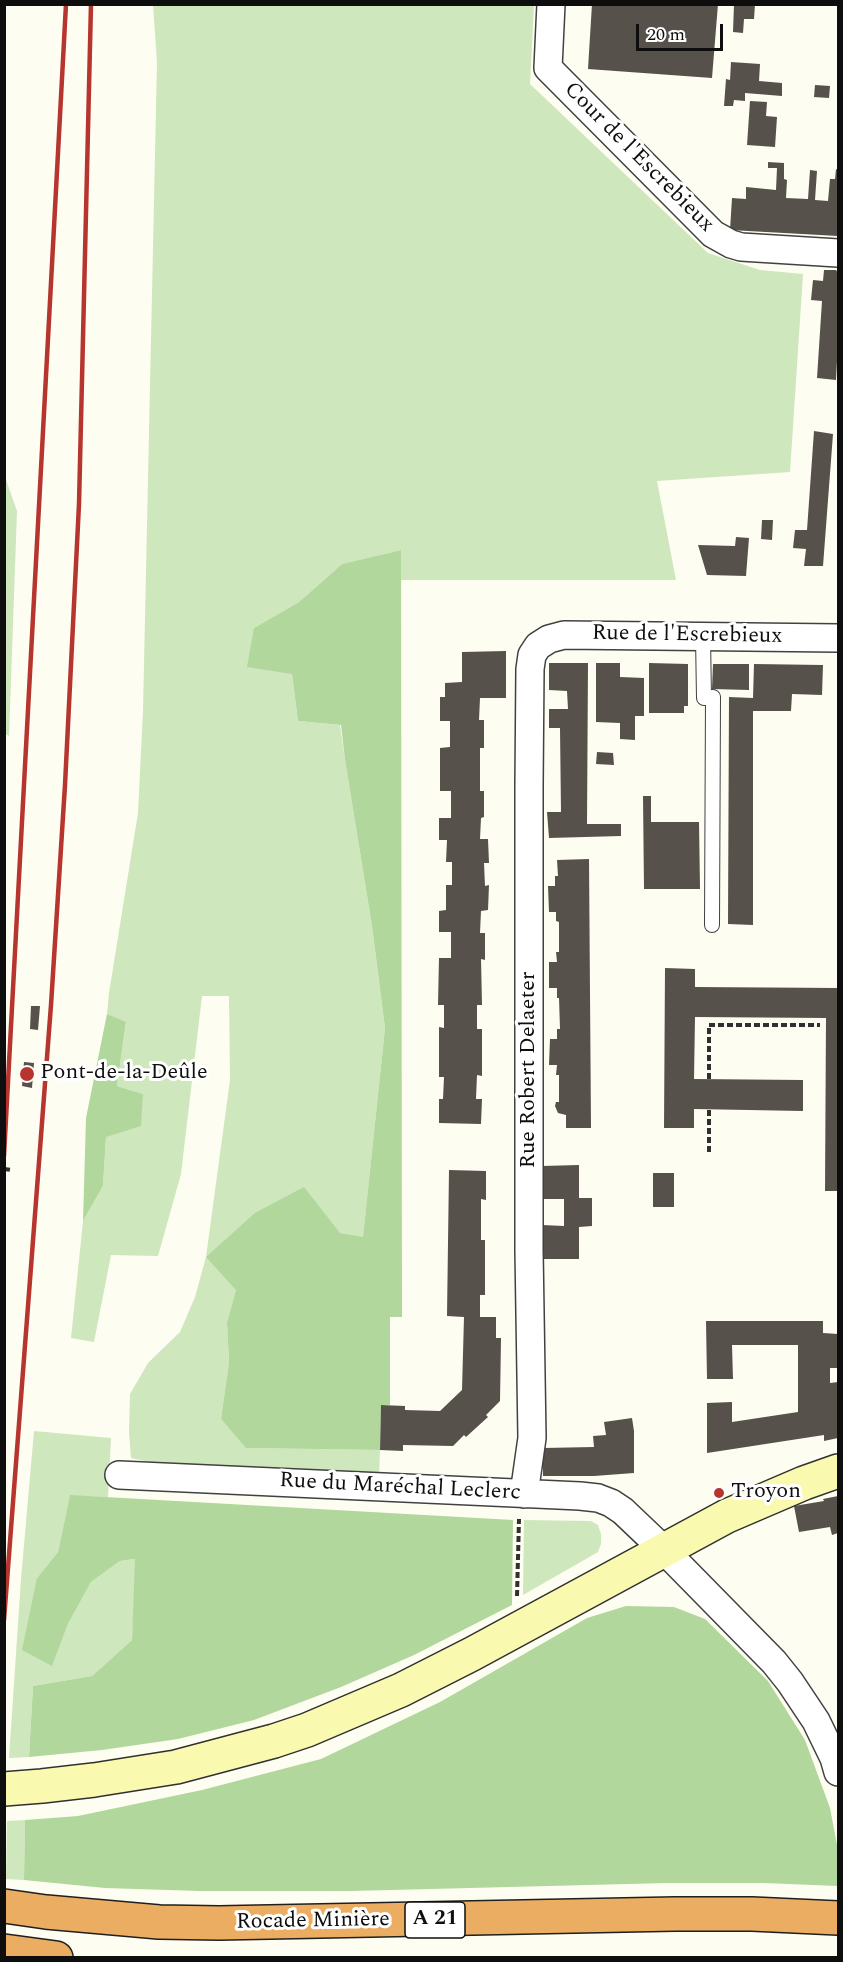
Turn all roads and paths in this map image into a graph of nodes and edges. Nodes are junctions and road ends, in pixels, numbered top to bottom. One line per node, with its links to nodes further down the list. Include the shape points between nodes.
1 (551, 4): 2 (street, Cour de l'Escrebieux, via 548,68 713,234 741,247)
2 (838, 253)
3 (703, 637): 4 (street, Rue de l'Escrebieux); 5 (street, Rue de l'Escrebieux, via 564,635); 6 (lane, via 704,698 712,697)
4 (838, 638)
5 (538, 646): 15 (street, Rue Robert Delaeter, via 531,662 530,705 532,1438)
6 (712, 926)
7 (820, 1025): 8 (path, via 709,1024)
8 (709, 1079)
9 (709, 1110): 10 (path)
10 (709, 1152)
11 (4, 1169): 12 (path)
12 (11, 1170)
13 (838, 1471): 16 (main road, via 727,1516)
14 (119, 1475): 15 (street, Rue du Maréchal Leclerc)
15 (524, 1494): 16 (street, Rue du Maréchal Leclerc, via 580,1496 611,1503); 17 (path, via 519,1511)
16 (663, 1549): 18 (street, Rue du Maréchal Leclerc, via 790,1682 816,1721); 19 (main road, via 401,1690 307,1730 176,1767)
17 (517, 1598)
18 (838, 1772)
19 (4, 1788)
20 (4, 1906): 21 (highway, Rocade Minière / A 21, via 159,1922 219,1923 675,1914)
21 (831, 1917)
22 (4, 1951): 23 (highway)
23 (49, 1957)

